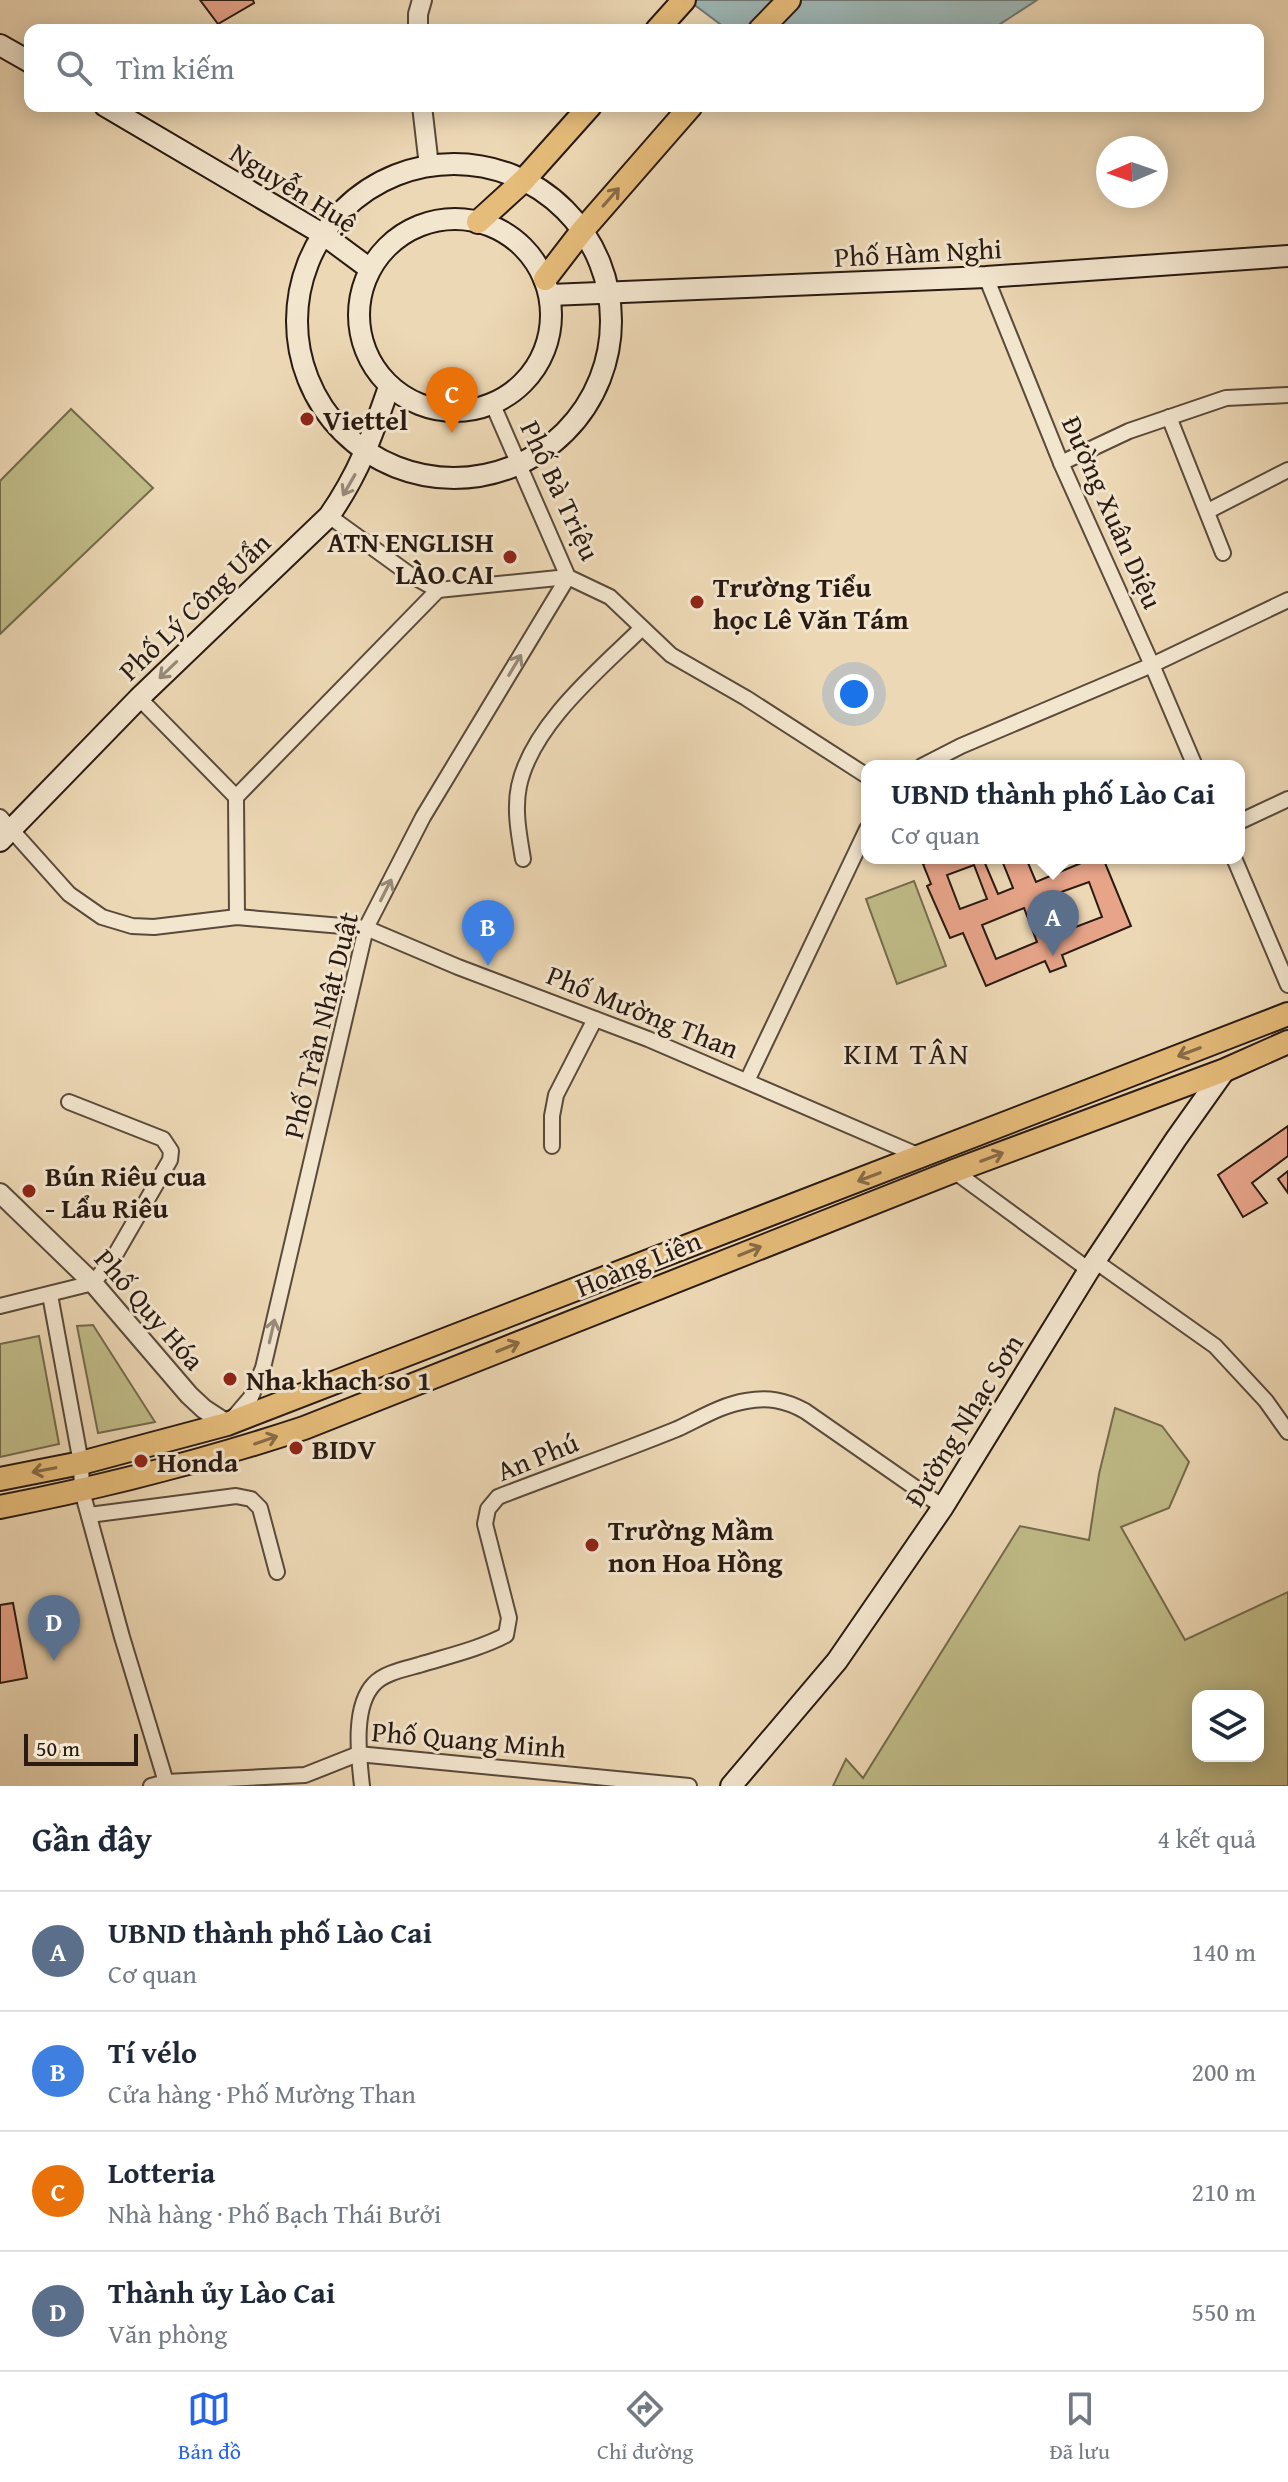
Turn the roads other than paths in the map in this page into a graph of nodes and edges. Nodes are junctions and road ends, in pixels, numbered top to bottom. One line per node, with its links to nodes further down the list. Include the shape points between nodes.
1 (422, 0): 4 (street)
2 (789, 0): 6 (main road)
3 (682, 2): 5 (main road)
4 (418, 24)
5 (662, 24)
6 (766, 24)
7 (0, 45): 8 (main road)
8 (24, 59)
9 (115, 112): 17 (main road, Nguyễn Huệ)
10 (423, 112): 13 (street)
11 (585, 112): 14 (main road)
12 (686, 112): 16 (main road, one-way to 12)
13 (429, 166): 14 (main road, via 466,164); 17 (main road, via 370,188)
14 (523, 181): 15 (main road); 16 (main road, via 557,202)
15 (478, 222): 19 (main road, via 444,219 422,224 401,235); 21 (main road, via 510,235 527,250)
16 (582, 231): 21 (main road); 22 (main road)
17 (324, 235): 19 (main road, Nguyễn Huệ); 27 (main road, via 308,264 299,299 298,335 320,402)
18 (1288, 256): 20 (main road, Phố Hàm Nghi)
19 (370, 269): 23 (main road, via 358,318 373,367)
20 (986, 277): 22 (main road, Phố Hàm Nghi); 28 (street, Đường Xuân Diệu)
21 (547, 287): 22 (main road, Phố Hàm Nghi); 25 (main road, via 551,329 541,361 521,387)
22 (609, 293): 29 (main road, via 606,362 593,395 549,447)
23 (389, 387): 25 (main road, via 438,412); 27 (main road, Phố Lý Công Uẩn)
24 (1288, 395): 26 (street, via 1226,398)
25 (493, 405): 29 (street, Phố Bà Triệu)
26 (1169, 417): 28 (street); 31 (street)
27 (366, 453): 29 (main road, via 396,468 458,479); 32 (main road, Phố Lý Công Uẩn, one-way to 32)
28 (1061, 463): 38 (street, Đường Xuân Diệu)
29 (520, 464): 34 (street, Phố Bà Triệu)
30 (1288, 470): 31 (street)
31 (1208, 511): 33 (street)
32 (329, 516): 35 (street); 39 (main road, Phố Lý Công Uẩn, one-way to 39)
33 (1223, 553)
34 (568, 577): 35 (street); 37 (street, Phố Bà Triệu, via 610,597); 51 (street, Phố Trần Nhật Duật, one-way to 34, via 423,817)
35 (438, 590): 43 (street)
36 (1288, 600): 38 (street)
37 (642, 628): 42 (street, Phố Bà Triệu, via 671,655); 48 (street, via 586,683 532,751 519,785 516,815)
38 (1152, 665): 40 (street); 41 (street, Đường Xuân Diệu)
39 (139, 698): 43 (street); 46 (main road, Phố Lý Công Uẩn)
40 (934, 760)
41 (1192, 760)
42 (861, 772)
43 (236, 797): 50 (street)
44 (1288, 799): 45 (street)
45 (1245, 819)
46 (4, 829): 50 (street, Phố Mường Than, via 69,894 102,917 154,927)
47 (861, 842): 59 (street)
48 (523, 859)
49 (1237, 864): 52 (street)
50 (237, 917): 51 (street, Phố Mường Than)
51 (366, 928): 54 (street, Phố Mường Than); 70 (street, Phố Trần Nhật Duật, one-way to 51, via 251,1397 263,1368)
52 (1288, 985)
53 (1288, 1014): 55 (main road, Hoàng Liên)
54 (595, 1019): 59 (street, Phố Mường Than); 62 (street, via 556,1095)
55 (1219, 1040): 57 (main road); 58 (main road, Hoàng Liên, one-way to 58)
56 (1288, 1042): 57 (main road, Hoàng Liên)
57 (1225, 1070): 61 (main road, Hoàng Liên); 66 (main road, Đường Nhạc Sơn)
58 (1120, 1079): 61 (main road); 63 (main road, Hoàng Liên)
59 (747, 1081): 63 (street, Phố Mường Than)
60 (69, 1102): 67 (street, via 163,1139 171,1151 114,1257)
61 (1131, 1105): 64 (main road, Hoàng Liên, one-way to 61)
62 (552, 1146)
63 (923, 1157): 64 (main road); 70 (main road, Hoàng Liên, one-way to 70)
64 (954, 1171): 66 (street); 72 (main road, Hoàng Liên, one-way to 64)
65 (0, 1193): 67 (street, Phố Quy Hóa)
66 (1092, 1266): 71 (street, via 1215,1346); 77 (main road, Đường Nhạc Sơn)
67 (93, 1283): 68 (street); 70 (street, Phố Quy Hóa, via 175,1381)
68 (50, 1295): 69 (street); 73 (street)
69 (0, 1306)
70 (227, 1424): 72 (main road); 73 (main road, Hoàng Liên)
71 (1288, 1432)
72 (235, 1451): 75 (main road, Hoàng Liên)
73 (81, 1463): 74 (main road, Hoàng Liên, one-way to 74); 75 (street)
74 (0, 1479)
75 (82, 1491): 76 (main road, Hoàng Liên); 78 (street)
76 (0, 1507)
77 (943, 1507): 80 (street, An Phú, via 805,1411 771,1398 723,1408 498,1497 485,1524 509,1618 506,1635 392,1673 374,1684 360,1720); 84 (main road, Đường Nhạc Sơn, via 837,1661)
78 (89, 1515): 79 (street, via 236,1496 251,1499 260,1508); 81 (street)
79 (277, 1572)
80 (358, 1754): 81 (street, Phố Quang Minh, via 305,1775); 82 (street, An Phú); 83 (street, Phố Quang Minh)
81 (158, 1784)
82 (362, 1786)
83 (689, 1786)
84 (731, 1786)

